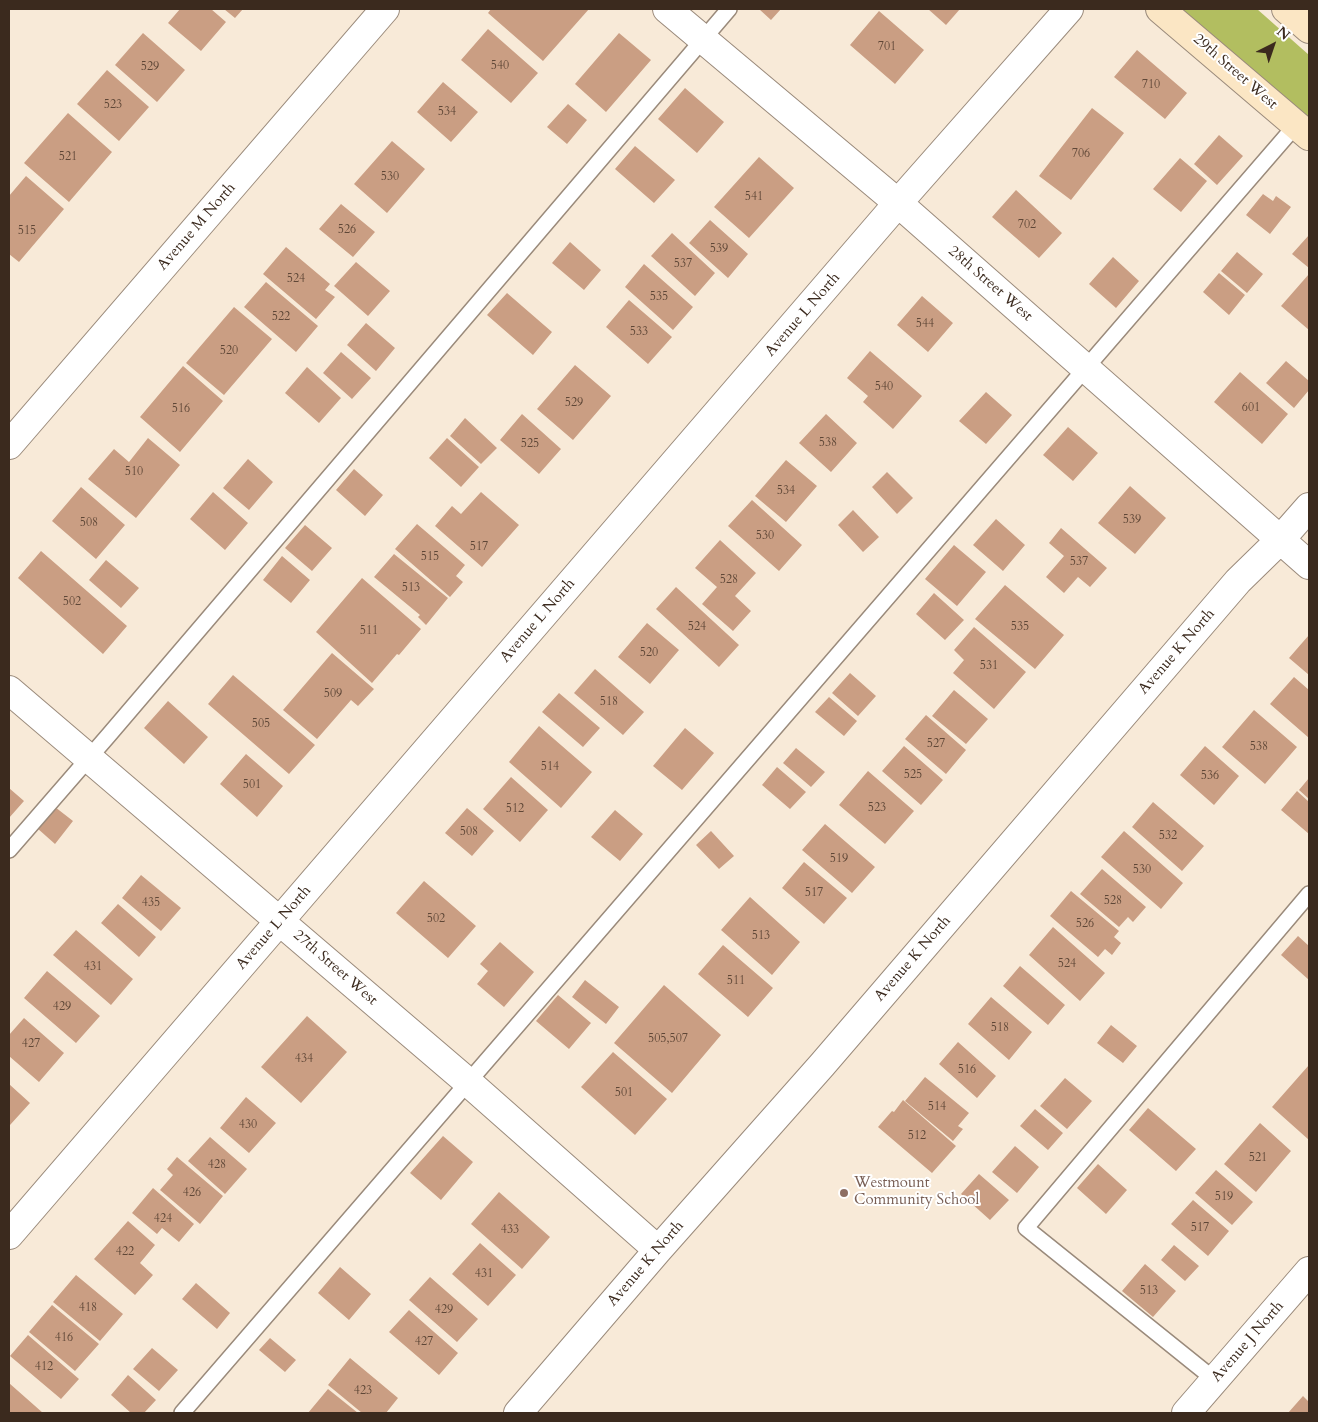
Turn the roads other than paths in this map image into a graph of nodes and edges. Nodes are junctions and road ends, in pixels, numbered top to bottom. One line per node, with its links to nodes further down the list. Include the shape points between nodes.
1 (385, 9): 12 (street, Avenue M North)
2 (667, 9): 8 (street, 28th Street West)
3 (729, 9): 8 (lane)
4 (1069, 9): 10 (street, Avenue L North)
5 (1160, 9): 9 (street, 29th Street West)
6 (1286, 9): 7 (street)
7 (1309, 29)
8 (702, 40): 10 (street, 28th Street West); 17 (lane)
9 (1302, 130): 11 (lane)
10 (898, 203): 11 (street, 28th Street West); 20 (street, Avenue L North)
11 (1084, 367): 14 (street, 28th Street West); 21 (lane)
12 (9, 445)
13 (1309, 507): 14 (street, Avenue K North)
14 (1280, 540): 15 (street, 28th Street West); 23 (street, Avenue K North, via 1238,582 822,1065)
15 (1309, 565)
16 (9, 690): 17 (street, 27th Street West)
17 (89, 758): 18 (lane); 20 (street, 27th Street West)
18 (9, 850)
19 (1309, 894): 25 (lane, via 1026,1228)
20 (280, 921): 21 (street, 27th Street West); 22 (street, Avenue L North)
21 (468, 1083): 23 (street, 27th Street West); 26 (lane)
22 (9, 1235)
23 (658, 1250): 27 (street, Avenue K North)
24 (1309, 1271): 25 (street, Avenue J North)
25 (1215, 1380): 28 (street, Avenue J North)
26 (182, 1413)
27 (518, 1413)
28 (1186, 1413)

